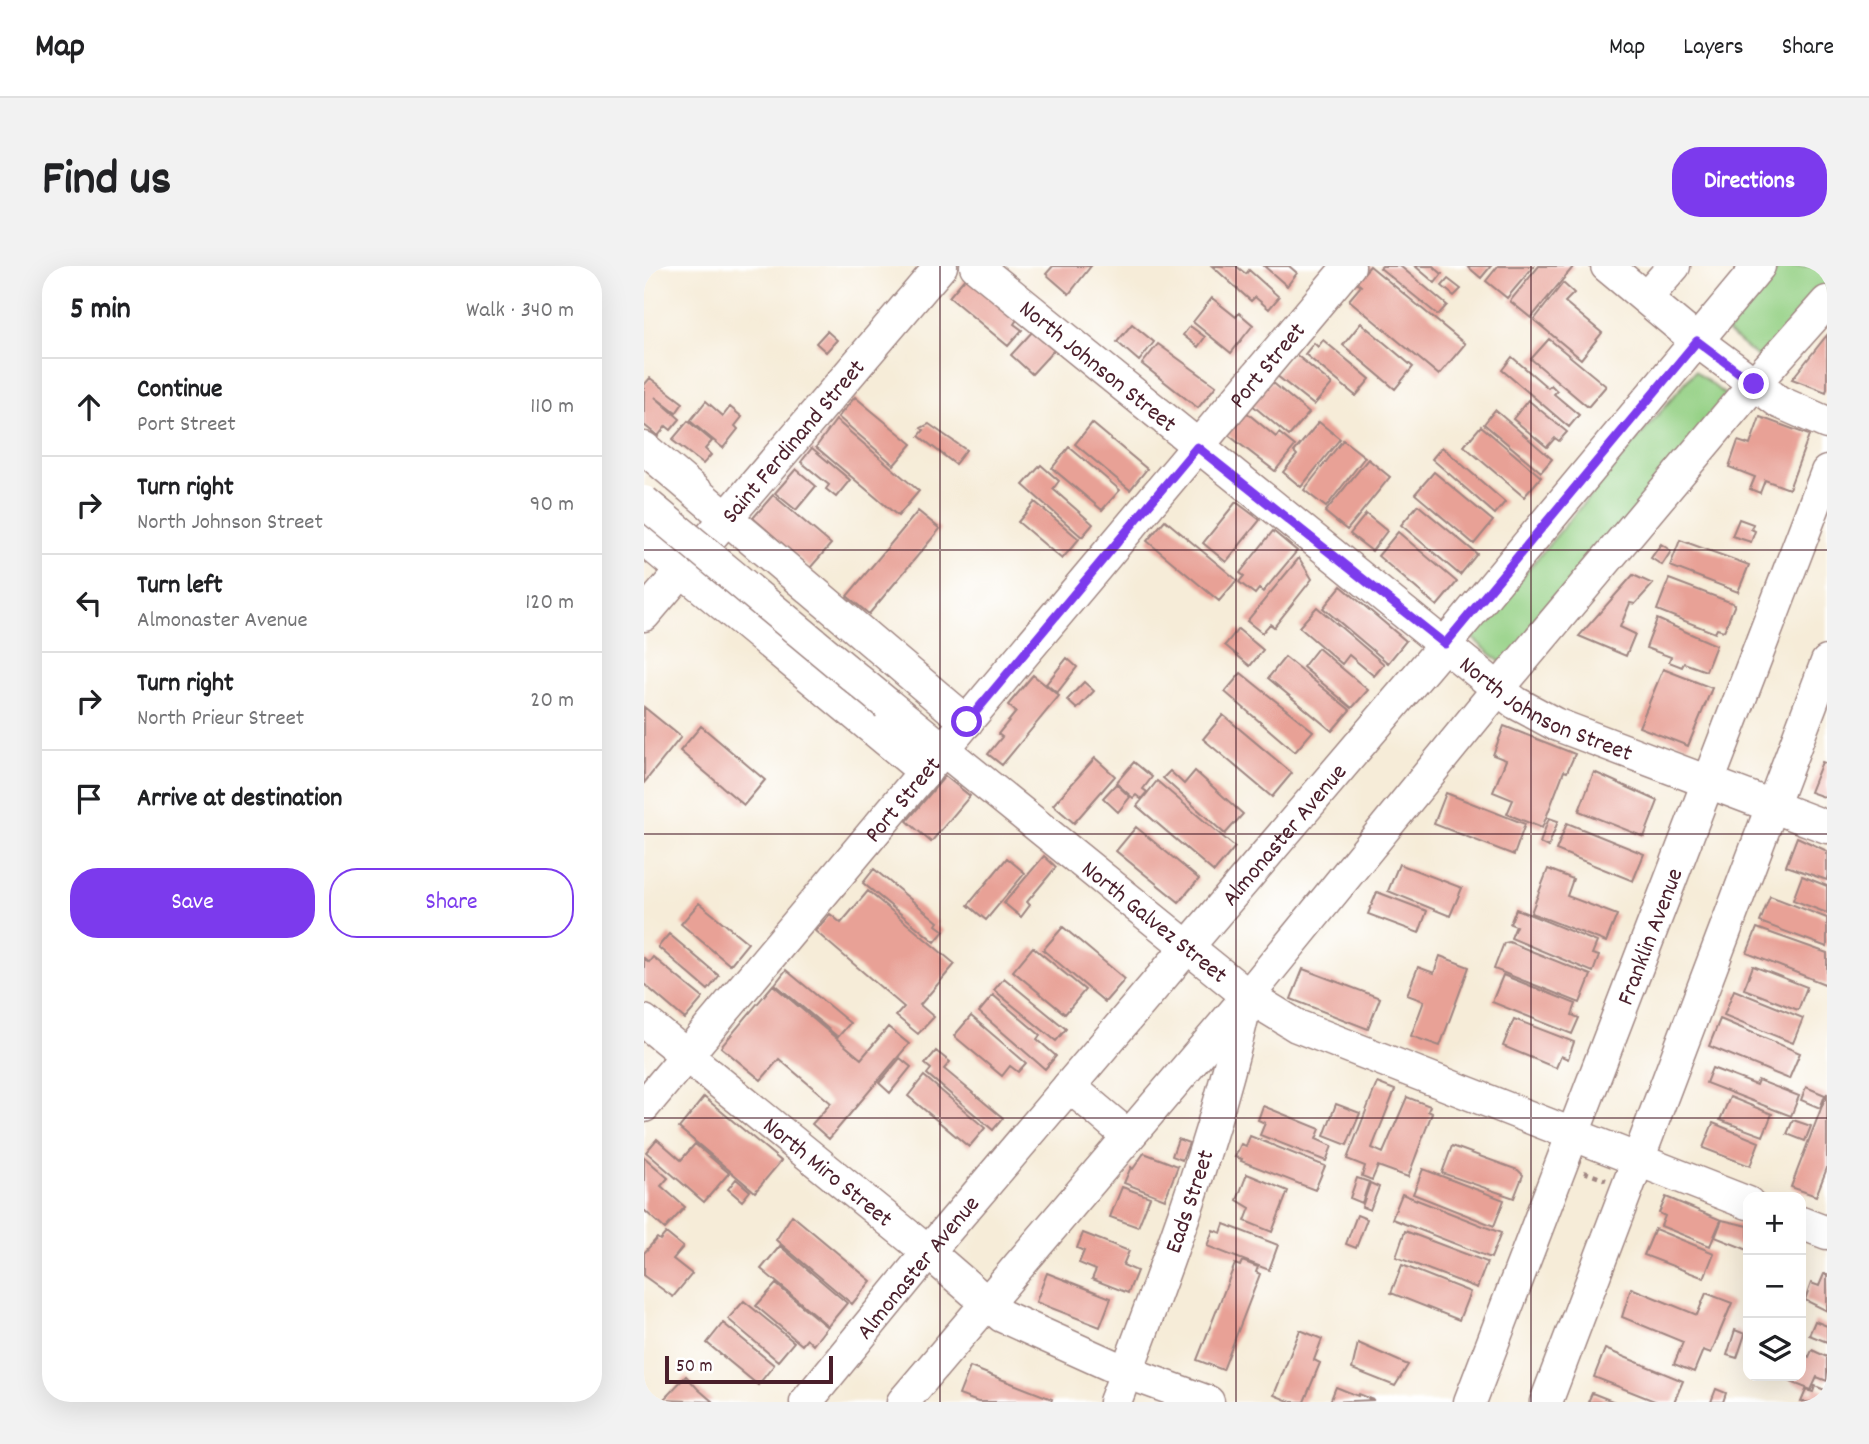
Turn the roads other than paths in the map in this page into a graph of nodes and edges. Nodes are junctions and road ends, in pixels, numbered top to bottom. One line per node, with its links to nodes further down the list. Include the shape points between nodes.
1 (941, 266): 16 (street, Saint Ferdinand Street)
2 (976, 266): 12 (street, North Johnson Street)
3 (1349, 266): 12 (street, Port Street)
4 (1607, 266): 7 (street)
5 (1674, 266): 7 (street)
6 (1759, 266): 9 (street, Almonaster Avenue)
7 (1646, 299): 9 (street)
8 (1827, 302): 10 (street)
9 (1697, 341): 10 (street); 20 (street, Almonaster Avenue)
10 (1754, 384): 11 (street, via 1779,402); 22 (street)
11 (1827, 423)
12 (1197, 447): 20 (street, North Johnson Street); 23 (street, Port Street)
13 (644, 448): 16 (street)
14 (1827, 472): 25 (street, Franklin Avenue)
15 (644, 502): 24 (street, North Galvez Street, bridge, via 887,704)
16 (727, 517): 18 (street, Saint Ferdinand Street); 23 (street)
17 (644, 540): 18 (street)
18 (681, 571): 19 (street, Saint Ferdinand Street); 24 (street)
19 (644, 615)
20 (1445, 644): 22 (street, North Johnson Street); 28 (street, Almonaster Avenue)
21 (1827, 662): 26 (street)
22 (1498, 689): 25 (street, North Johnson Street, via 1555,724); 29 (street)
23 (967, 722): 24 (street, Port Street)
24 (934, 761): 28 (street, North Galvez Street); 31 (street, Port Street)
25 (1707, 782): 26 (street, North Johnson Street); 34 (street, Franklin Avenue)
26 (1773, 806): 27 (street, North Johnson Street); 36 (street)
27 (1827, 827)
28 (1189, 946): 29 (street, North Galvez Street); 32 (street, Almonaster Avenue)
29 (1248, 996): 34 (street, North Galvez Street, via 1297,1026); 35 (street); 42 (street, Eads Street, via 1202,1164)
30 (644, 1021): 31 (street, North Miro Street)
31 (686, 1057): 33 (street, Port Street); 40 (street, North Miro Street)
32 (1069, 1086): 35 (street); 40 (street, Almonaster Avenue)
33 (644, 1106)
34 (1572, 1135): 36 (street, North Galvez Street); 47 (street, Franklin Avenue)
35 (1128, 1136): 41 (street)
36 (1638, 1161): 37 (street, North Galvez Street); 48 (street)
37 (1743, 1201)
38 (1806, 1225): 39 (street)
39 (1827, 1233)
40 (928, 1252): 41 (street, North Miro Street); 43 (street, Almonaster Avenue)
41 (984, 1303): 42 (street, North Miro Street, via 1013,1322); 44 (street)
42 (1126, 1372): 45 (street, Eads Street); 46 (street, North Miro Street)
43 (806, 1402)
44 (903, 1402)
45 (1115, 1402)
46 (1208, 1402)
47 (1470, 1402)
48 (1546, 1402)

